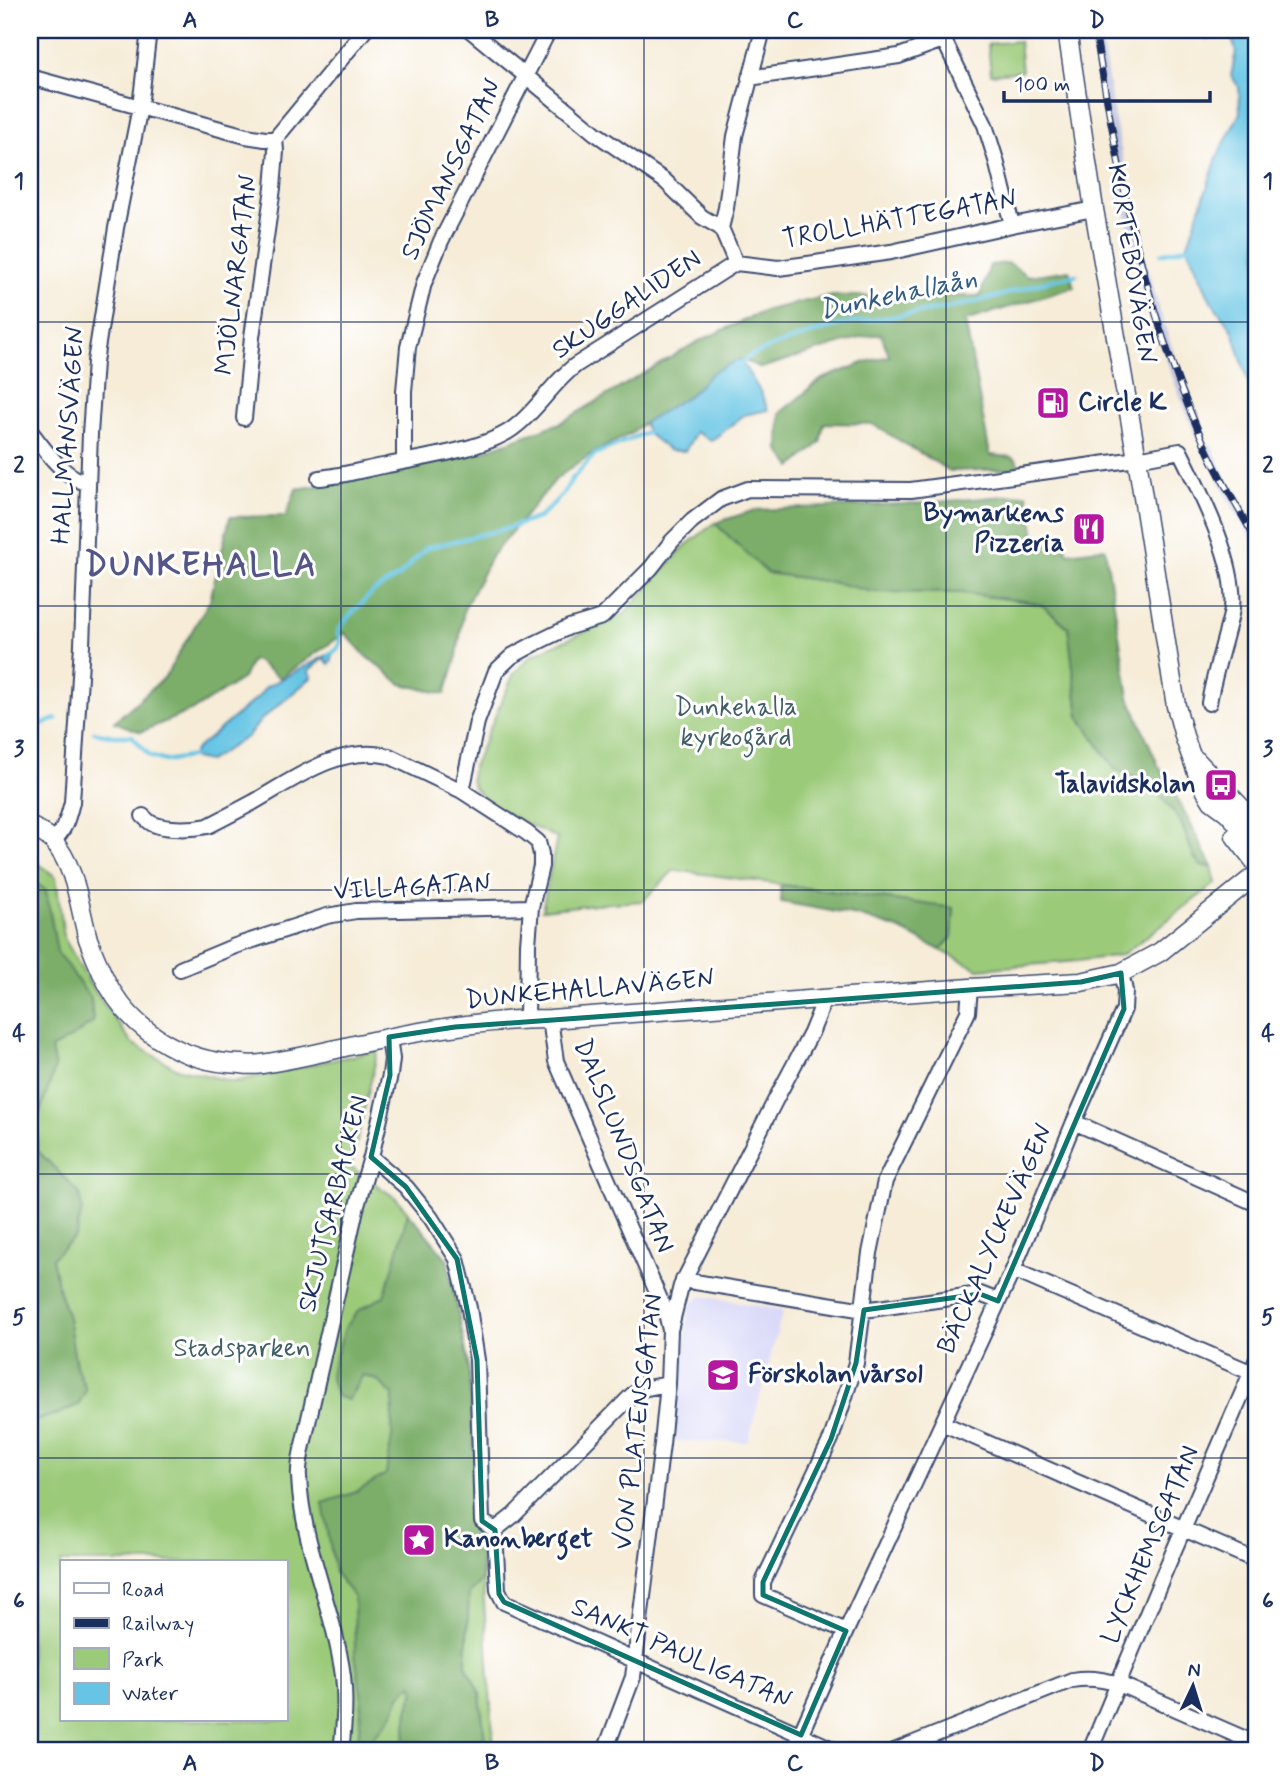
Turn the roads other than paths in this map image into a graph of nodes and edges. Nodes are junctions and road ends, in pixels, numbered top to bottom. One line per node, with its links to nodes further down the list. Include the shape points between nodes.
1 (149, 30): 11 (street, HALLMANSVÄGEN)
2 (365, 30): 12 (street)
3 (470, 30): 8 (street)
4 (549, 30): 8 (street, SJÖMANSGATAN)
5 (762, 30): 10 (street)
6 (1068, 30): 13 (street, KORTEBOVÄGEN)
7 (941, 35): 10 (street, via 899,56); 14 (street, via 985,125)
8 (525, 76): 15 (street); 20 (street, SJÖMANSGATAN, via 440,241 424,283 408,347)
9 (30, 77): 11 (street)
10 (749, 78): 15 (street)
11 (140, 107): 12 (street, via 246,136); 22 (street, HALLMANSVÄGEN, via 96,353)
12 (275, 139): 17 (street, MJÖLNARGATAN)
13 (1094, 209): 14 (street, TROLLHÄTTEGATAN); 19 (street, KORTEBOVÄGEN)
14 (1012, 225): 16 (street, TROLLHÄTTEGATAN, via 816,263 778,268)
15 (721, 228): 16 (street)
16 (736, 263): 20 (street, SKUGGALIDEN, via 576,365 531,413 499,438)
17 (244, 418)
18 (30, 431): 22 (street, via 60,469)
19 (1137, 459): 23 (street, via 1180,451 1220,541 1231,580 1232,608); 24 (street, KORTEBOVÄGEN, via 1170,672); 25 (street, via 911,490 748,489 722,499 692,521 602,617 536,643 496,671 477,722)
20 (404, 461): 21 (street, SKUGGALIDEN)
21 (319, 478)
22 (88, 484): 29 (street, HALLMANSVÄGEN, via 72,803 66,826)
23 (1209, 702)
24 (1191, 755): 27 (street, KORTEBOVÄGEN); 30 (street, KORTEBOVÄGEN, via 1212,801 1227,812)
25 (462, 790): 26 (street, via 389,756 359,753 323,764 208,826 192,829 151,824); 33 (street, via 538,842 541,866)
26 (144, 816)
27 (1257, 824)
28 (30, 826): 29 (street, DUNKEHALLAVÄGEN)
29 (53, 841): 40 (street, DUNKEHALLAVÄGEN, via 75,884 103,976 124,1009 173,1048 198,1059 260,1065)
30 (1257, 861): 32 (street)
31 (1257, 891): 32 (street)
32 (1220, 903): 35 (street, DUNKEHALLAVÄGEN, via 1161,951)
33 (531, 907): 34 (street, VILLAGATAN, via 356,911 327,916); 38 (street)
34 (180, 970)
35 (1121, 973): 36 (street, DUNKEHALLAVÄGEN, via 1081,982); 41 (street, BÄCKALYCKEVÄGEN, via 1124,1009)
36 (970, 988): 37 (street, DUNKEHALLAVÄGEN); 47 (street, via 968,1012 885,1181)
37 (822, 1000): 39 (street, DUNKEHALLAVÄGEN); 45 (street, VON PLATENSGATAN, via 811,1034)
38 (527, 1019): 39 (street, DUNKEHALLAVÄGEN); 40 (street, DUNKEHALLAVÄGEN)
39 (550, 1019): 48 (street, DALSLUNDSGATAN, via 556,1061)
40 (389, 1037): 42 (street, SKJUTSARBACKEN, via 390,1075)
41 (1074, 1122): 43 (street); 44 (street, BÄCKALYCKEVÄGEN)
42 (371, 1157): 54 (street, via 406,1187 457,1259 477,1360 482,1521); 61 (street, SKJUTSARBACKEN, via 299,1474 304,1526 343,1678)
43 (1257, 1204)
44 (1013, 1270): 46 (street, BÄCKALYCKEVÄGEN); 50 (street)
45 (683, 1280): 47 (street); 48 (street, VON PLATENSGATAN)
46 (998, 1301): 47 (street, via 980,1294); 52 (street, BÄCKALYCKEVÄGEN)
47 (864, 1310): 56 (street, via 856,1363 831,1439 763,1583 764,1595)
48 (670, 1330): 51 (street, VON PLATENSGATAN)
49 (1257, 1359): 50 (street, LYCKHEMSGATAN)
50 (1254, 1374): 53 (street, LYCKHEMSGATAN)
51 (668, 1384): 54 (street, via 632,1395); 57 (street, VON PLATENSGATAN)
52 (942, 1423): 53 (street); 56 (street, BÄCKALYCKEVÄGEN)
53 (1184, 1528): 55 (street); 58 (street, LYCKHEMSGATAN)
54 (495, 1530): 57 (street, SANKT PAULIGATAN, via 498,1590 505,1602)
55 (1257, 1561)
56 (846, 1631): 59 (street, BÄCKALYCKEVÄGEN)
57 (635, 1661): 59 (street, SANKT PAULIGATAN); 62 (street, VON PLATENSGATAN)
58 (1119, 1684): 60 (street); 65 (street, via 1072,1680); 66 (street, LYCKHEMSGATAN)
59 (801, 1735): 63 (street, BÄCKALYCKEVÄGEN); 64 (street, SANKT PAULIGATAN)
60 (1257, 1744)
61 (341, 1751)
62 (605, 1751)
63 (793, 1751)
64 (837, 1751)
65 (894, 1751)
66 (1090, 1751)

